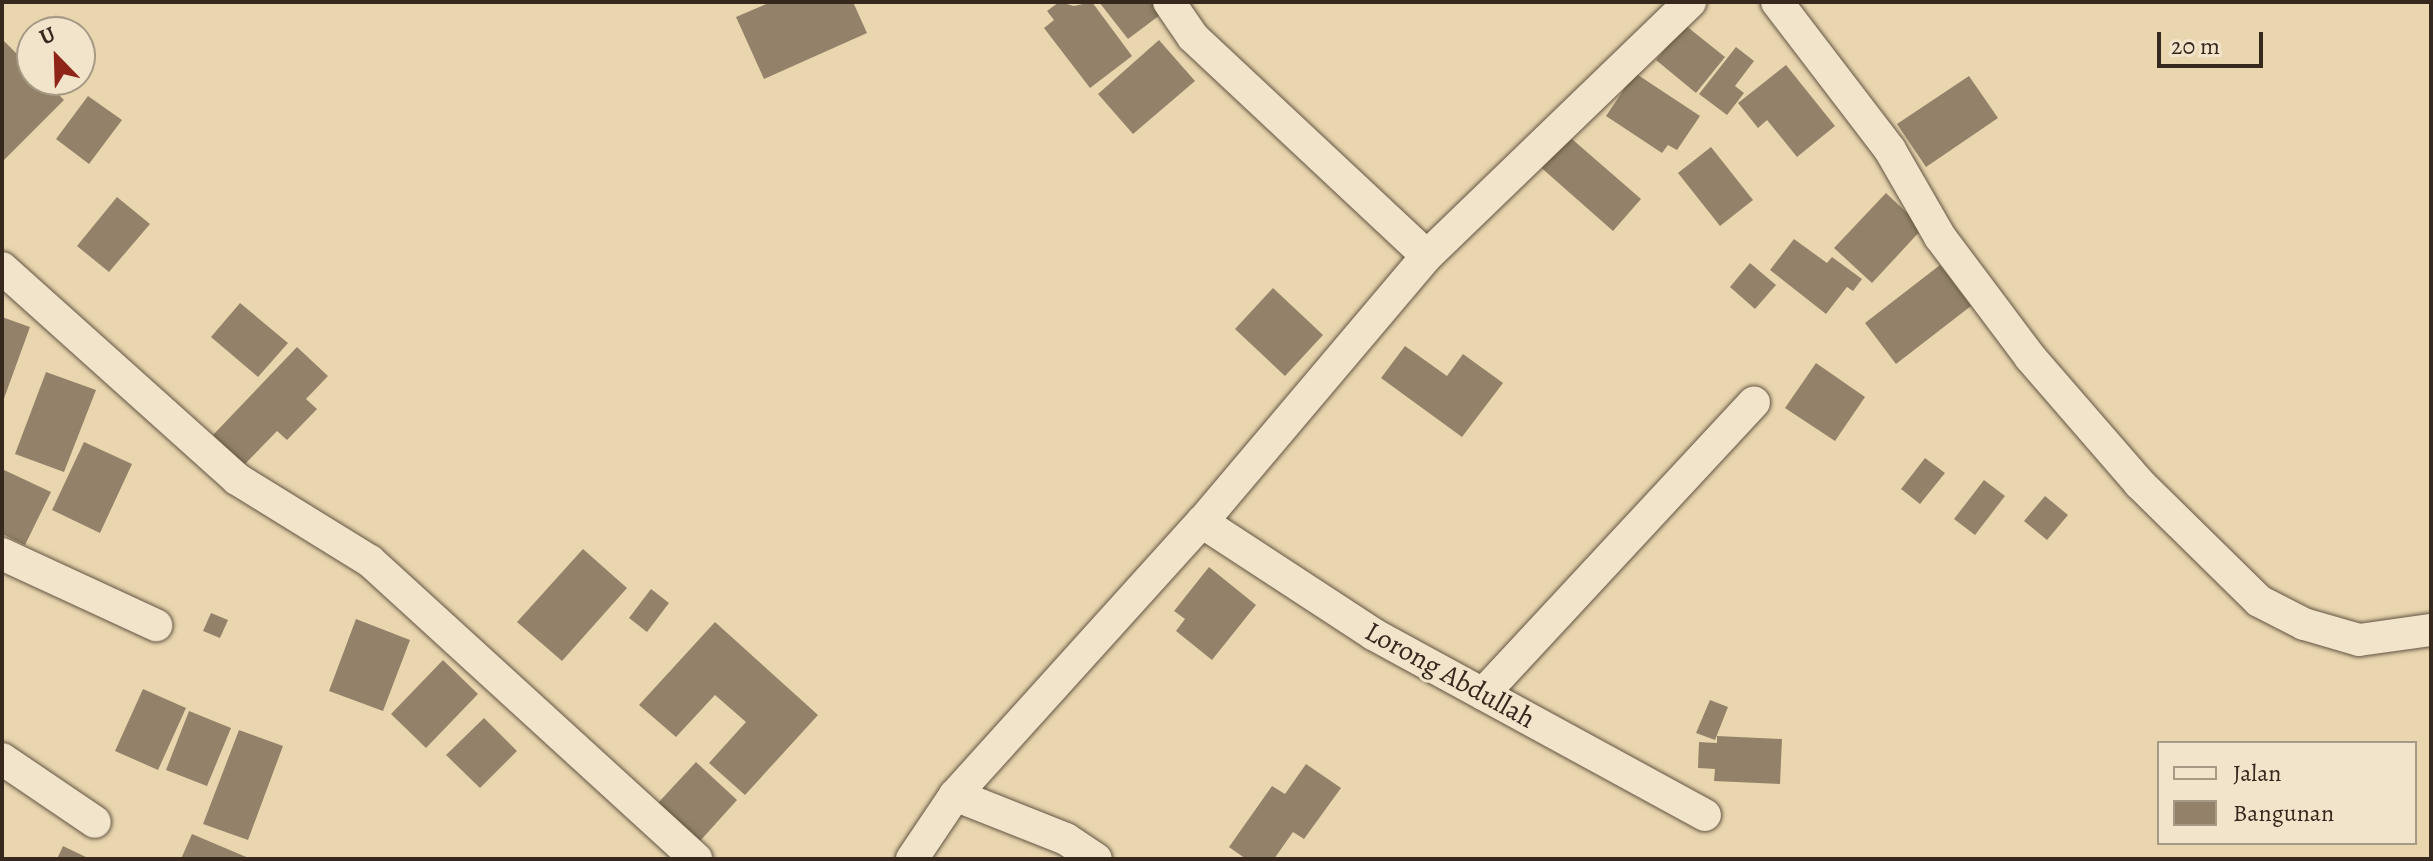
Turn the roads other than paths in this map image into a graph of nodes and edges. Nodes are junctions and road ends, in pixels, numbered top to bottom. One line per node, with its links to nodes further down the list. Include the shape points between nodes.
1 (1169, 2): 4 (street, via 1193,37)
2 (1690, 2): 4 (street)
3 (1777, 2): 10 (street, via 1890,150 1940,237 2030,357 2139,483 2259,601 2304,624 2359,640)
4 (1427, 256): 7 (street)
5 (2, 268): 16 (street, via 237,479 370,561)
6 (1754, 402): 11 (street)
7 (1202, 522): 11 (street, Lorong Abdullah, via 1314,598); 13 (street)
8 (2, 554): 9 (street)
9 (156, 625)
10 (2431, 630)
11 (1483, 694): 14 (street, Lorong Abdullah)
12 (2, 759): 15 (street)
13 (955, 795): 17 (street); 18 (street, via 1066,839)
14 (1705, 815)
15 (95, 822)
16 (696, 859)
17 (912, 859)
18 (1096, 859)

